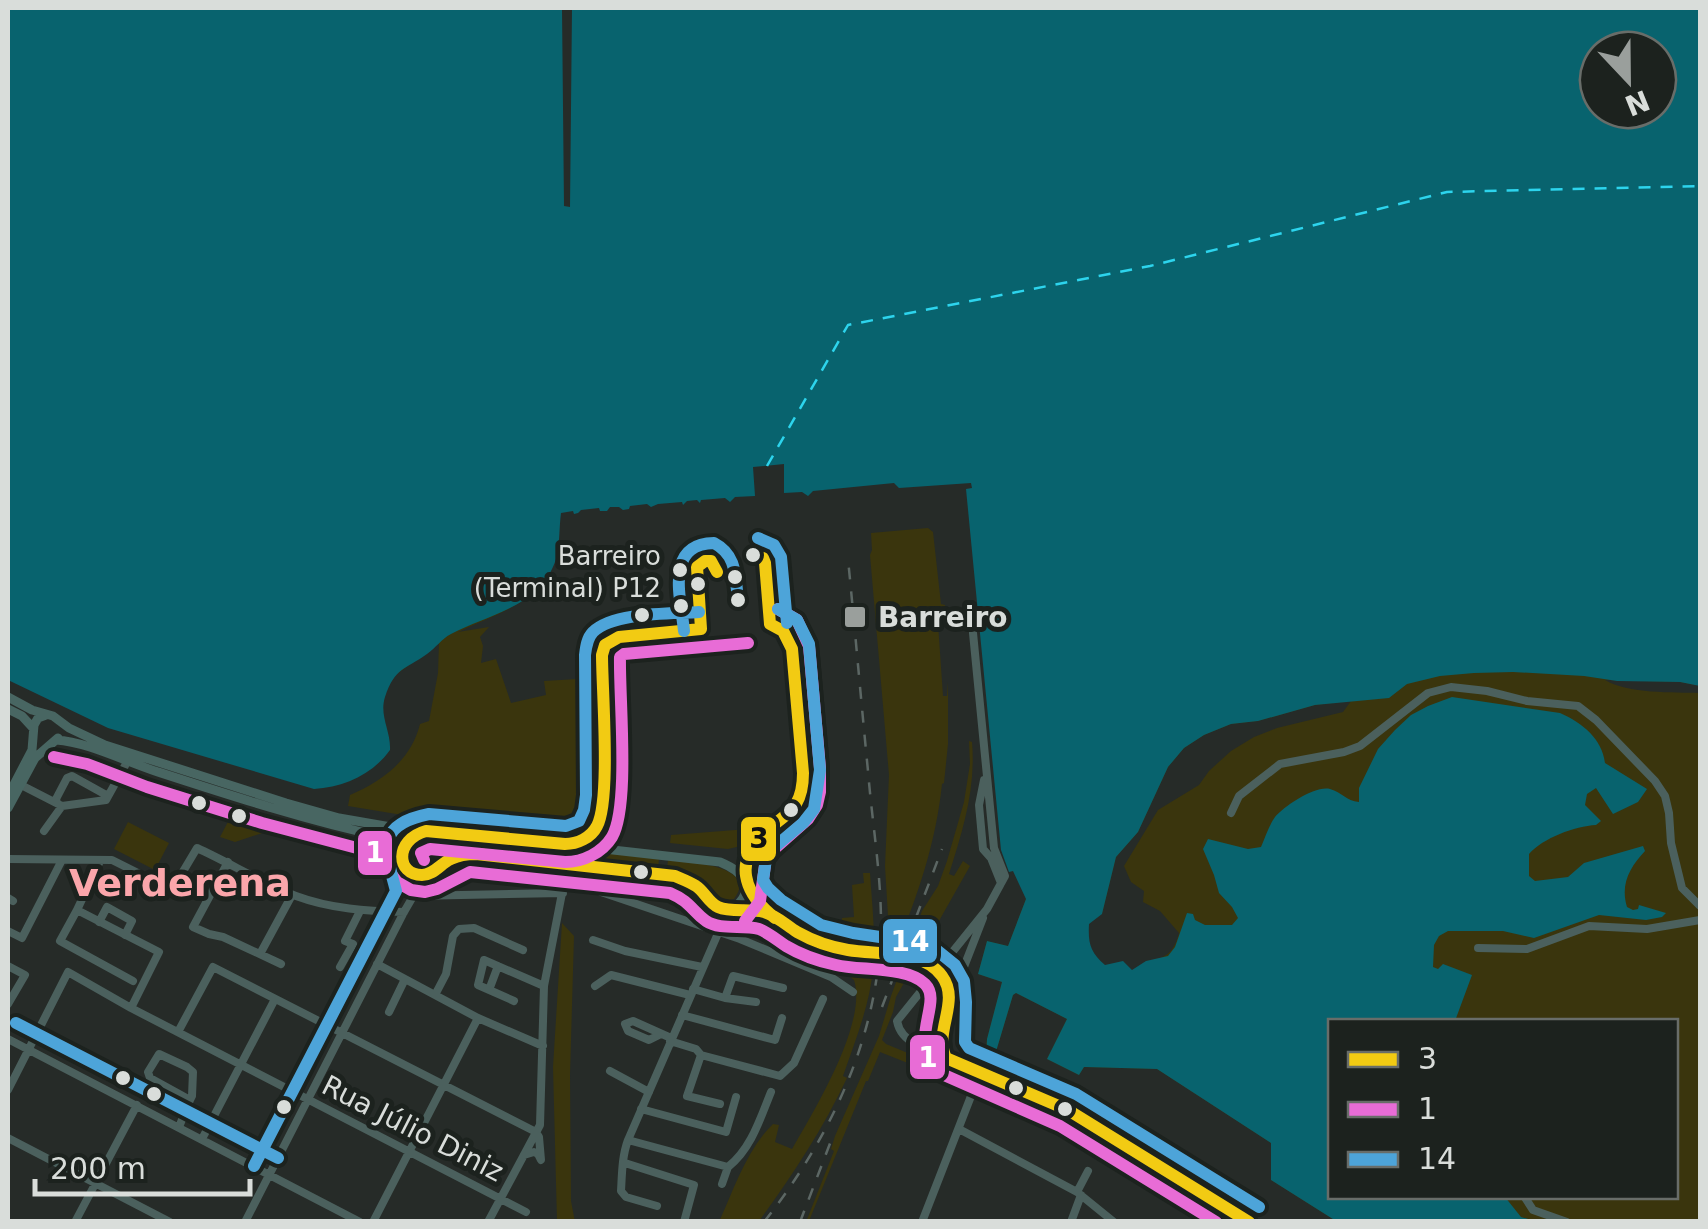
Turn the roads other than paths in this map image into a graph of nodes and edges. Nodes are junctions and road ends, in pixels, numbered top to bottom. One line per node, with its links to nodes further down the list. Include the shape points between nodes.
1 (973, 634): 34 (street, via 994,848 1005,876)
2 (8, 696): 4 (main road)
3 (8, 709): 6 (main road)
4 (49, 715): 5 (main road); 6 (main road, via 38,718)
5 (59, 721): 7 (main road); 16 (main road, via 105,745 286,803)
6 (33, 730): 7 (main road, via 41,742); 10 (main road, via 32,750)
7 (54, 741): 8 (main road); 9 (main road, via 35,758)
8 (126, 762): 11 (street); 17 (main road, via 384,836)
9 (21, 786): 12 (street); 13 (main road)
10 (8, 796)
11 (108, 796): 12 (street); 12 (street, via 72,776 56,799)
12 (60, 805): 15 (street)
13 (8, 808)
14 (1231, 813): 32 (street, via 1239,796 1280,764 1360,746 1428,693 1451,688 1578,706 1665,796 1682,888)
15 (44, 831)
16 (429, 831): 17 (main road, via 407,840); 27 (main road, via 708,860 732,868)
17 (402, 857): 24 (main road)
18 (8, 859): 19 (street)
19 (62, 860): 20 (street); 41 (street, via 22,938)
20 (100, 860): 21 (street, via 172,890 197,848); 35 (street)
21 (228, 862): 29 (street); 47 (street, via 193,927)
22 (546, 862): 23 (main road); 26 (main road, via 468,854); 28 (street, via 560,872)
23 (586, 866): 25 (main road); 28 (street, via 571,873)
24 (407, 868): 26 (main road, via 422,875); 30 (street)
25 (610, 868): 31 (main road, via 682,877); 42 (street, via 596,876 602,892)
26 (435, 871): 30 (street)
27 (746, 883): 33 (main road, via 745,896); 38 (street)
28 (563, 891): 30 (street); 56 (street)
29 (292, 894): 36 (street); 47 (street)
30 (413, 895): 37 (street)
31 (707, 898): 33 (main road); 42 (street)
32 (1700, 906)
33 (733, 908): 38 (street); 42 (street)
34 (987, 909): 63 (street); 82 (street, via 897,1021 913,1043)
35 (77, 910): 40 (street); 55 (street, via 60,941)
36 (360, 911): 37 (street); 53 (street)
37 (404, 912): 49 (street)
38 (772, 915): 82 (street, bridge, via 828,946 922,961 948,987 940,1037)
39 (1700, 920): 45 (street, via 1647,928 1589,926 1527,948)
40 (100, 922): 43 (street); 43 (street, via 107,907 132,920)
41 (8, 931)
42 (717, 932): 52 (street); 61 (street)
43 (125, 935): 70 (street, via 159,952)
44 (592, 940): 52 (street)
45 (1478, 948)
46 (523, 950): 62 (street, via 474,928 459,930)
47 (260, 954): 48 (street)
48 (281, 964)
49 (377, 964): 54 (street); 76 (street)
50 (8, 966): 69 (street, via 24,975)
51 (498, 966): 56 (street); 59 (street); 59 (street, via 484,960 478,985)
52 (702, 966): 60 (street)
53 (340, 967)
54 (405, 980): 62 (street); 71 (street)
55 (133, 981)
56 (544, 986): 80 (street)
57 (596, 986): 60 (street, via 612,975)
58 (782, 988): 64 (street, via 732,976)
59 (489, 990): 67 (street)
60 (691, 992): 64 (street); 72 (street)
61 (853, 992)
62 (435, 995): 73 (street)
63 (953, 995)
64 (725, 998): 68 (street)
65 (823, 999): 83 (street, via 794,1063 780,1076)
66 (276, 1000): 75 (street, via 213,966); 76 (street); 84 (street)
67 (514, 1001)
68 (756, 1002)
69 (8, 1004)
70 (131, 1008): 75 (street, Rua Júlio Diniz); 81 (street, Rua Júlio Diniz, via 68,972)
71 (389, 1012)
72 (682, 1015): 74 (street, via 775,1040); 79 (street)
73 (478, 1018): 80 (street); 87 (street)
74 (782, 1018)
75 (178, 1032): 84 (street, Rua Júlio Diniz)
76 (342, 1033): 87 (street); 93 (street)
77 (661, 1034): 79 (street)
78 (8, 1039): 81 (street)
79 (671, 1039): 83 (street); 89 (street)
80 (543, 1046): 99 (street)
81 (28, 1049): 88 (street); 95 (street)
82 (945, 1051): 86 (street)
83 (700, 1055): 94 (street, via 687,1096)
84 (241, 1064): 93 (street, Rua Júlio Diniz); 101 (street)
85 (610, 1071): 89 (street)
86 (980, 1074): 98 (street); 127 (street, via 1068,1110)
87 (444, 1084): 99 (street); 103 (street)
88 (8, 1090)
89 (649, 1092): 96 (street)
90 (771, 1092): 106 (street, via 748,1144)
91 (736, 1097): 96 (street, via 726,1132)
92 (190, 1100): 92 (street, via 191,1069 159,1054 150,1078); 97 (street)
93 (308, 1100): 103 (street, Rua Júlio Diniz); 108 (street)
94 (720, 1104)
95 (136, 1106): 97 (street); 109 (street)
96 (642, 1109): 102 (street)
97 (178, 1127): 101 (street)
98 (960, 1129): 111 (street); 124 (street)
99 (536, 1132): 104 (street); 104 (street, via 540,1160 534,1152)
100 (8, 1138): 109 (street)
101 (202, 1139): 108 (street)
102 (628, 1140): 105 (street); 106 (street)
103 (409, 1151): 112 (street, Rua Júlio Diniz); 121 (street)
104 (523, 1156): 112 (street)
105 (625, 1163): 114 (street, via 623,1195); 123 (street, via 694,1185)
106 (728, 1168): 110 (street)
107 (1088, 1171): 111 (street)
108 (270, 1174): 119 (street); 120 (street)
109 (96, 1184): 116 (street); 117 (street)
110 (722, 1184)
111 (1079, 1194): 125 (street); 126 (street)
112 (500, 1198): 115 (street, Rua Júlio Diniz); 122 (street)
113 (1526, 1199): 128 (street, via 1533,1210)
114 (657, 1206)
115 (526, 1212)
116 (156, 1218): 118 (street)
117 (75, 1222)
118 (170, 1222)
119 (245, 1222)
120 (360, 1222)
121 (372, 1222)
122 (488, 1222)
123 (684, 1222)
124 (922, 1222)
125 (1071, 1222)
126 (1114, 1222)
127 (1250, 1222)
128 (1566, 1222)

